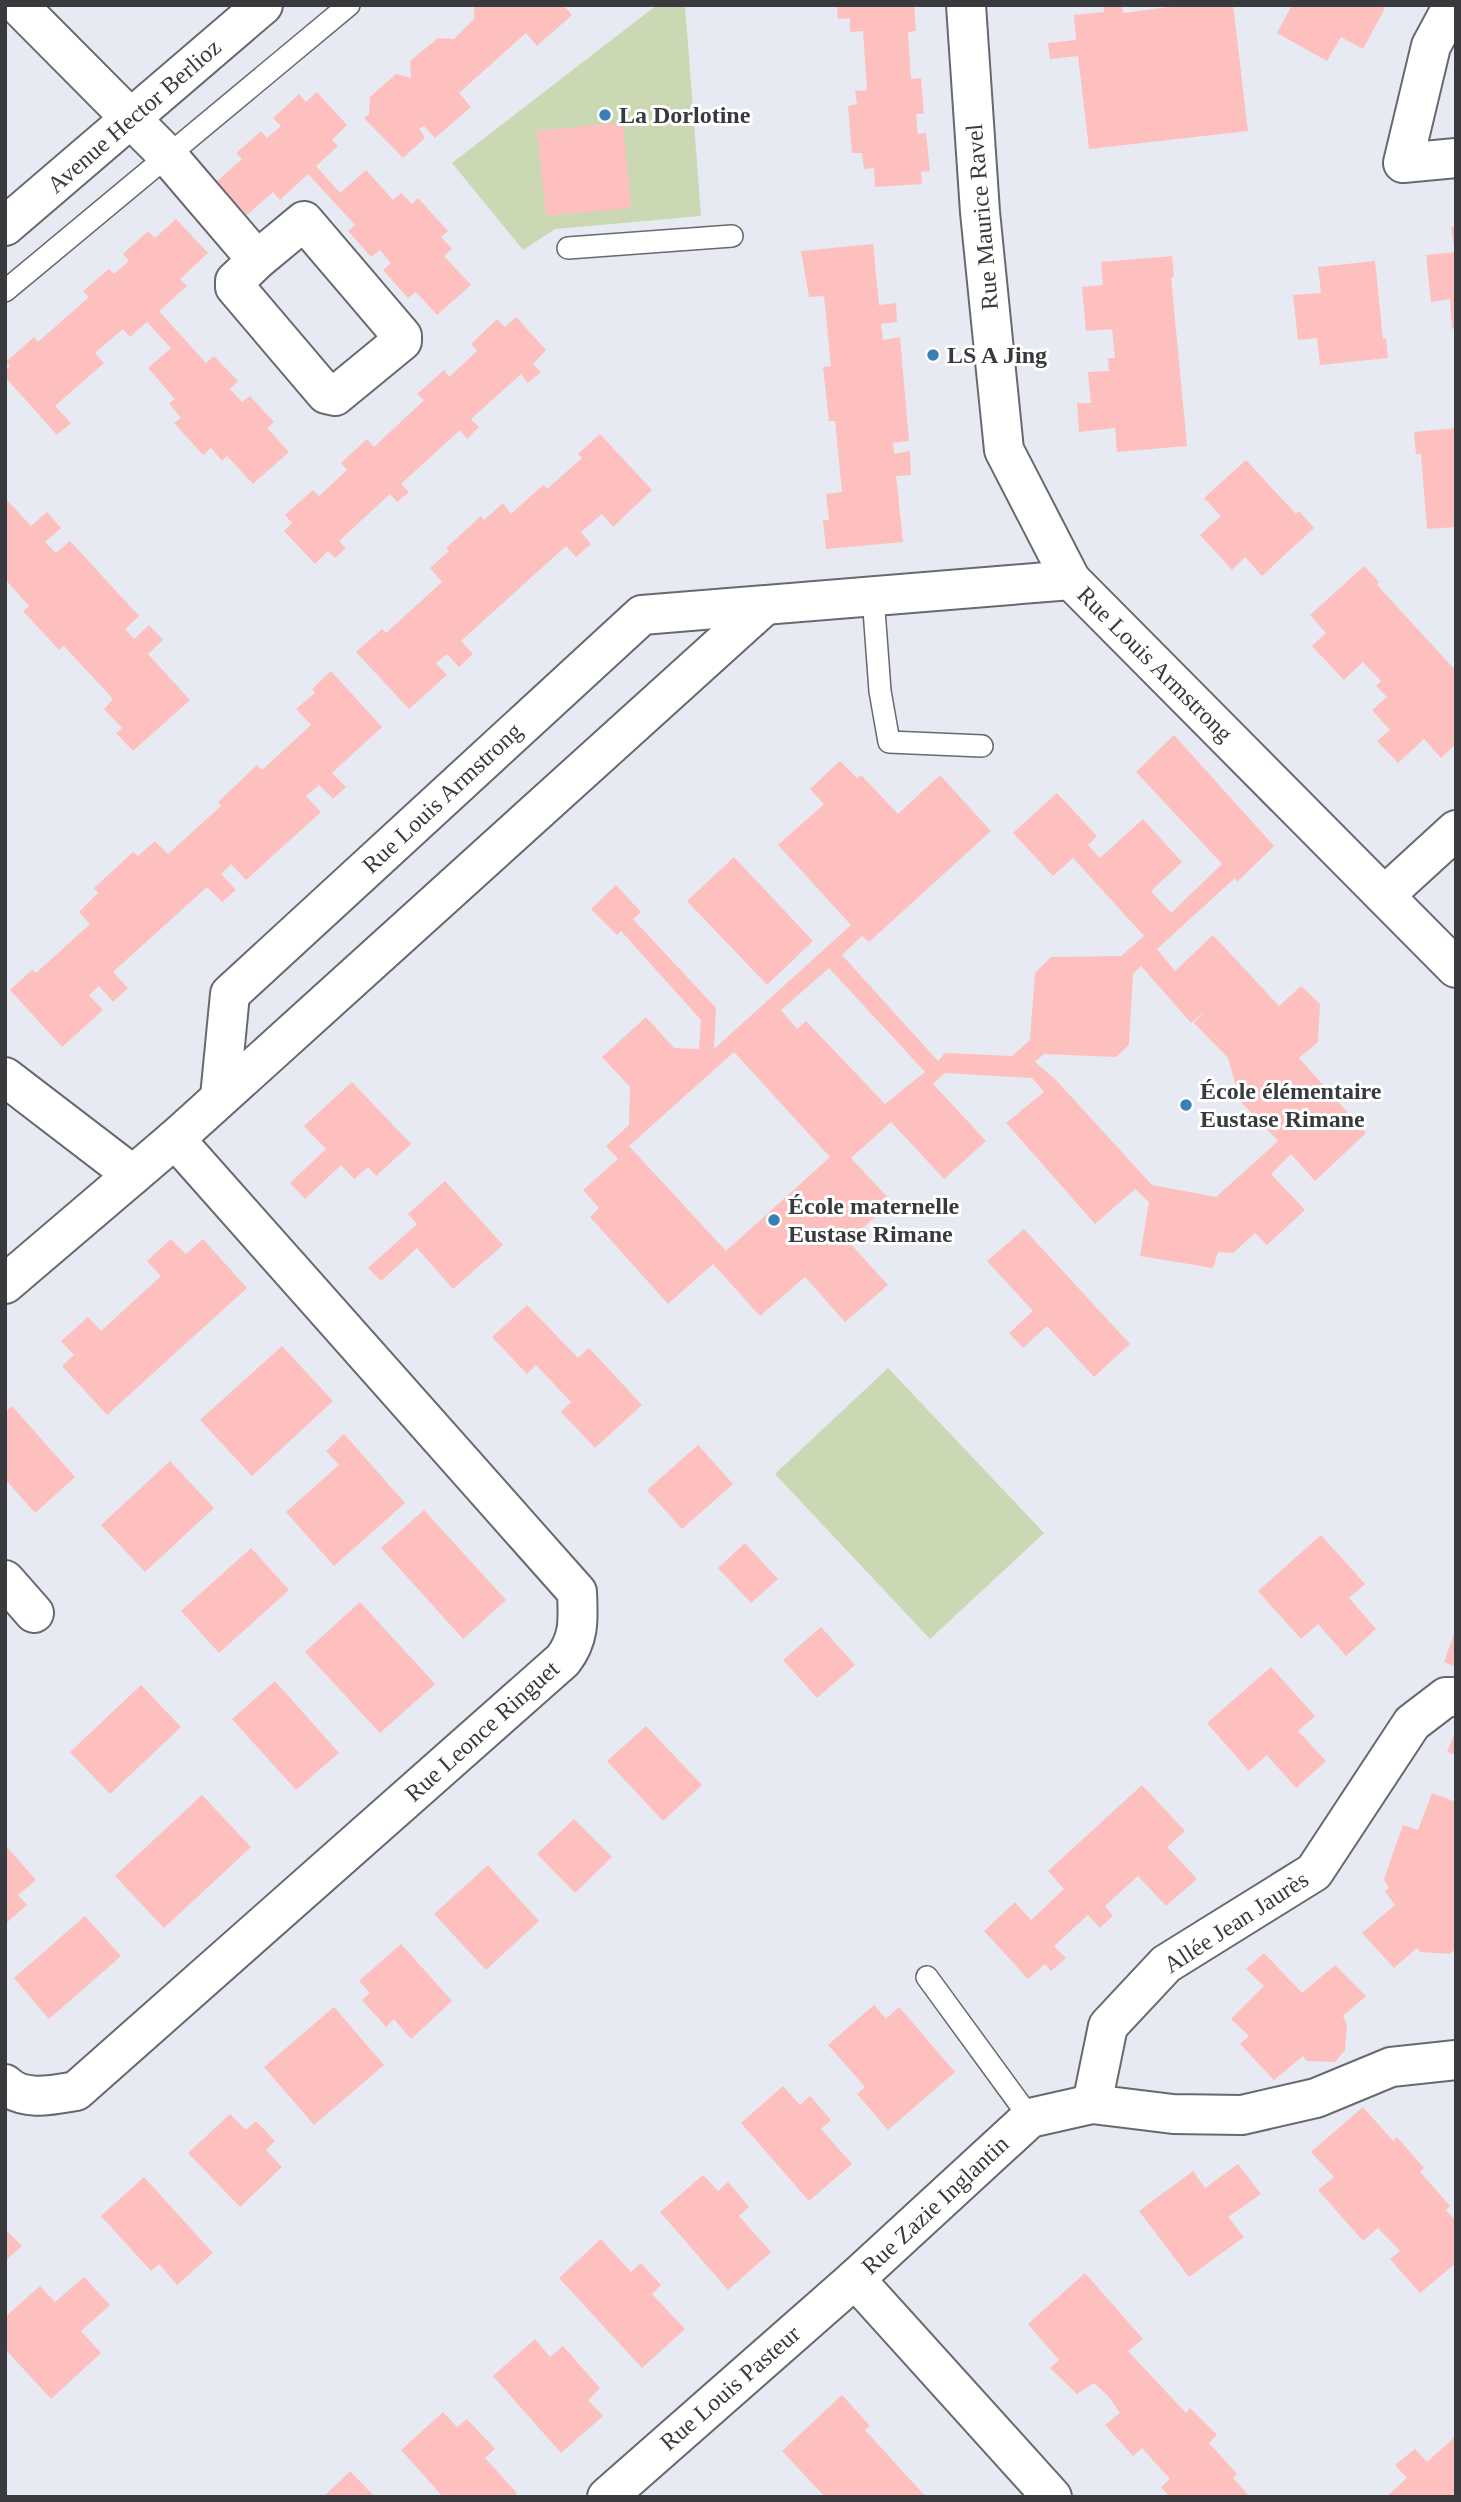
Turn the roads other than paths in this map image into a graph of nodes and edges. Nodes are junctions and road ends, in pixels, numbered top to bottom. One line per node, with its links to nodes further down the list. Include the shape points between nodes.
1 (18, 5): 6 (street)
2 (263, 5): 6 (street, Avenue Hector Berlioz)
3 (349, 5): 7 (lane)
4 (966, 5): 14 (street, Rue Maurice Ravel, via 980,212 1004,450)
5 (1453, 5): 8 (street, via 1431,46 1403,163)
6 (132, 119): 7 (street); 9 (street, Avenue Hector Berlioz)
7 (167, 156): 12 (street); 13 (lane)
8 (1456, 158)
9 (5, 226)
10 (732, 236): 11 (lane)
11 (568, 248)
12 (257, 260): 12 (street, via 304,222 402,341 335,396 326,394 235,288 235,281)
13 (5, 291)
14 (1071, 580): 15 (street, Rue Louis Armstrong); 19 (street, Rue Louis Armstrong)
15 (873, 596): 16 (street, Rue Louis Armstrong); 17 (lane, via 889,742)
16 (764, 606): 22 (street); 22 (street, Rue Louis Armstrong, via 642,615 230,994)
17 (982, 746)
18 (1456, 830): 19 (street)
19 (1385, 895): 20 (street, Rue Louis Armstrong)
20 (1456, 968)
21 (5, 1077): 24 (street)
22 (220, 1097): 23 (street)
23 (175, 1139): 24 (street); 31 (street, Rue Leonce Ringuet, via 577,1592 578,1630 564,1660 76,2091 44,2097)
24 (133, 1175): 25 (street)
25 (5, 1284)
26 (5, 1580): 27 (street)
27 (34, 1613)
28 (1456, 1697): 32 (street, Allée Jean Jaurès, via 1446,1697 1412,1723 1314,1872 1166,1964 1108,2026)
29 (928, 1977): 33 (lane)
30 (1456, 2060): 32 (street, via 1391,2067 1316,2098 1242,2115 1173,2114)
31 (5, 2084)
32 (1092, 2104): 33 (street, Rue Zazie Inglantin)
33 (1030, 2118): 34 (street, Rue Zazie Inglantin)
34 (855, 2279): 35 (street, Rue Louis Pasteur); 36 (street, Rue Zazie Inglantin)
35 (607, 2497)
36 (1052, 2497)

